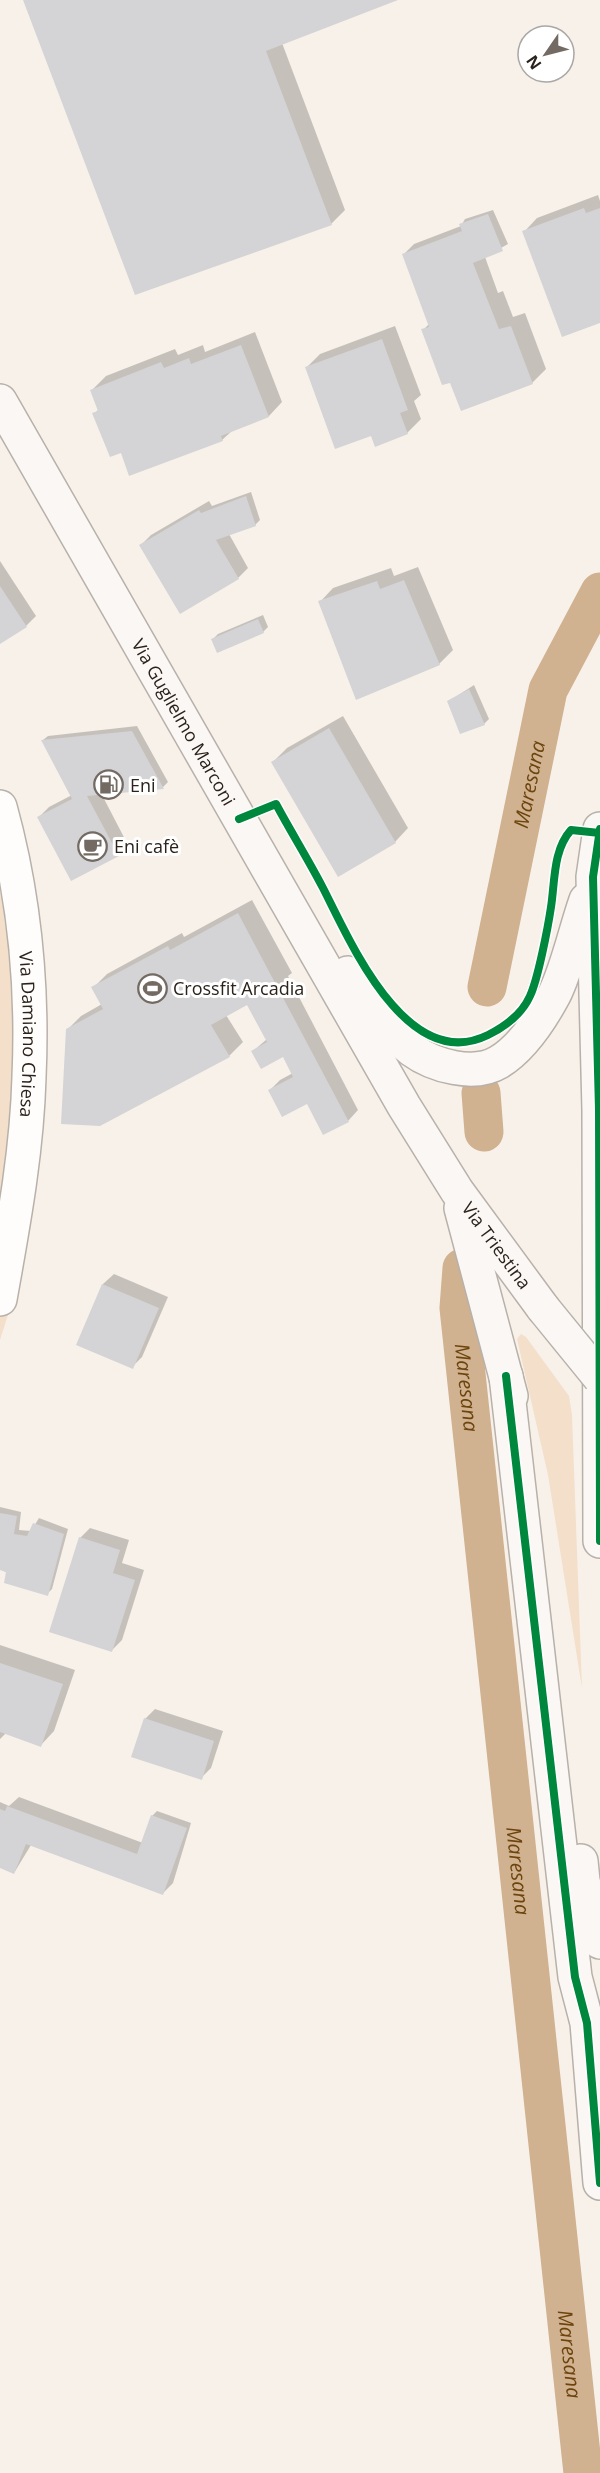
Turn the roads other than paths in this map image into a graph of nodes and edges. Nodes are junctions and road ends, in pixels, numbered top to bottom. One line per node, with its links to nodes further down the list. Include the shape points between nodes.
1 (0, 401): 5 (street, Via Guglielmo Marconi)
2 (0, 807): 8 (street, Via Damiano Chiesa, via 25,925 29,1077 17,1199)
3 (600, 829): 4 (street)
4 (593, 877): 5 (street, via 555,994 522,1042 498,1063 468,1070 442,1065 412,1050); 11 (street, via 599,1110)
5 (282, 893): 6 (street, Via Guglielmo Marconi)
6 (404, 1106): 7 (street, Via Triestina)
7 (457, 1191): 9 (street); 10 (street, Via Triestina, bridge)
8 (0, 1299)
9 (506, 1376): 12 (street, via 536,1489 583,1881); 14 (street, via 575,1977)
10 (600, 1378)
11 (600, 1541)
12 (600, 1942)
13 (600, 1956): 14 (street)
14 (587, 2023): 15 (street)
15 (600, 2182)

